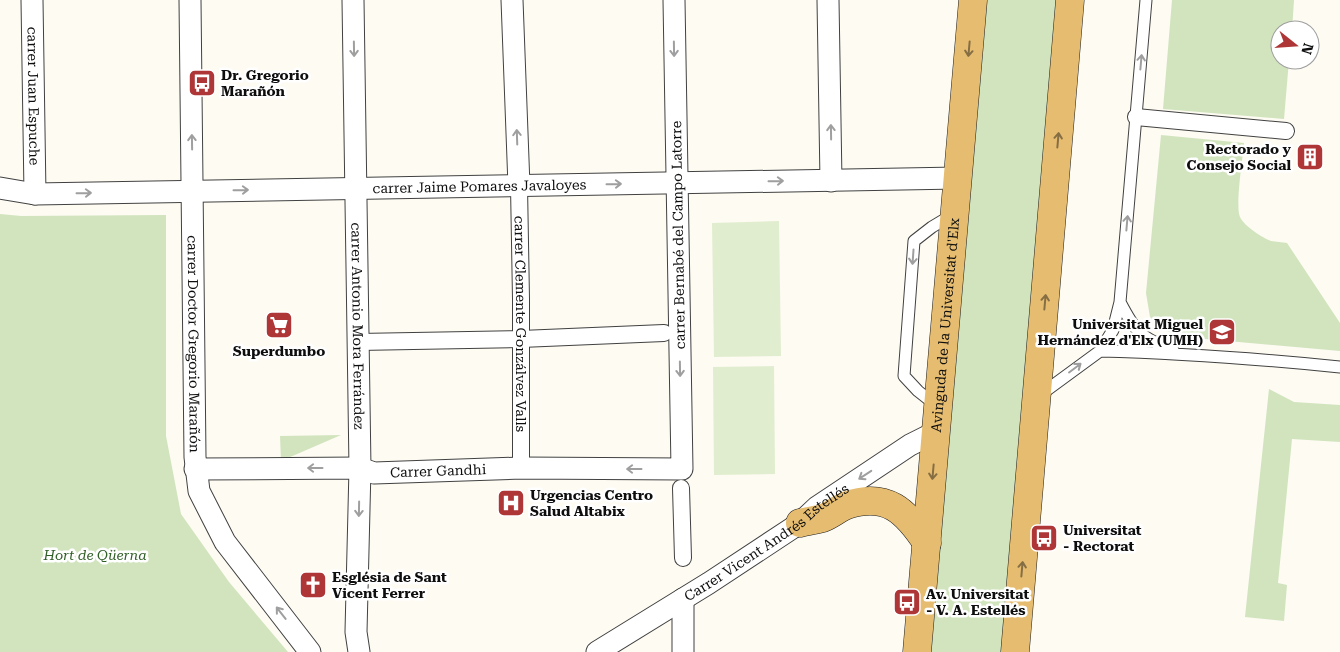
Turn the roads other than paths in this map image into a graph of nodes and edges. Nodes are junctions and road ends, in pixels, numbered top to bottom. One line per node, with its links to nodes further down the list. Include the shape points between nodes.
1 (32, 0): 19 (street, carrer Juan Espuche)
2 (190, 0): 18 (street, carrer Doctor Gregorio Marañón, one-way to 2)
3 (353, 0): 17 (street, carrer Antonio Mora Ferrández, one-way to 17)
4 (512, 0): 15 (street, carrer Clemente Gonzálvez Valls, one-way to 4)
5 (674, 0): 14 (street, carrer Bernabé del Campo Latorre, one-way to 14)
6 (828, 0): 13 (street, one-way to 6)
7 (974, 0): 12 (highway, Avinguda de la Universitat d'Elx, one-way to 12)
8 (1070, 0): 28 (highway, one-way to 8)
9 (1146, 0): 10 (lane, one-way to 9)
10 (1136, 117): 11 (street); 21 (lane, one-way to 10)
11 (1286, 131)
12 (958, 178): 13 (street, carrer Jaime Pomares Javaloyes); 20 (highway, Avinguda de la Universitat d'Elx)
13 (831, 181): 14 (street, carrer Jaime Pomares Javaloyes, one-way to 13)
14 (676, 183): 15 (street, carrer Jaime Pomares Javaloyes, one-way to 14); 33 (street, carrer Bernabé del Campo Latorre, one-way to 33)
15 (519, 186): 17 (street, carrer Jaime Pomares Javaloyes); 23 (street, carrer Clemente Gonzálvez Valls)
16 (0, 188): 19 (street, carrer Jaime Pomares Javaloyes)
17 (357, 188): 18 (street, carrer Jaime Pomares Javaloyes, one-way to 17); 24 (street, carrer Antonio Mora Ferrández)
18 (192, 191): 19 (street, carrer Jaime Pomares Javaloyes, one-way to 18); 32 (street, carrer Doctor Gregorio Marañón)
19 (35, 194)
20 (955, 213): 29 (highway, Avinguda de la Universitat d'Elx); 29 (lane, one-way to 29, via 914,241 904,376)
21 (1120, 302): 25 (lane, via 1113,330); 26 (lane, via 1133,327 1150,341)
22 (664, 334): 23 (street)
23 (521, 339): 24 (street); 31 (street, carrer Clemente Gonzálvez Valls)
24 (358, 342): 30 (street, carrer Antonio Mora Ferrández)
25 (1100, 350): 26 (lane); 28 (lane, one-way to 25)
26 (1182, 353): 27 (lane)
27 (1340, 367)
28 (1037, 398): 43 (highway, one-way to 28)
29 (937, 419): 34 (street, Carrer Vicent Andrés Estellés, one-way to 34, via 910,446 817,507); 35 (highway, Avinguda de la Universitat d'Elx, one-way to 35)
30 (360, 468): 31 (street, Carrer Gandhi, via 374,473); 32 (street, Carrer Gandhi, one-way to 32); 40 (street, carrer Antonio Mora Ferrández, one-way to 40, via 356,632)
31 (521, 468): 33 (street, Carrer Gandhi, one-way to 31)
32 (195, 469): 39 (street, carrer Doctor Gregorio Marañón, one-way to 32, via 226,542 199,491)
33 (682, 479): 36 (street)
34 (800, 523): 35 (highway, via 824,518 846,506 880,500 895,506 913,521); 37 (street, Carrer Vicent Andrés Estellés)
35 (927, 543): 42 (highway, Avinguda de la Universitat d'Elx)
36 (683, 558)
37 (683, 599): 38 (street, Carrer Vicent Andrés Estellés); 41 (street)
38 (601, 651)
39 (310, 652)
40 (359, 652)
41 (683, 652)
42 (918, 652)
43 (1015, 652)

